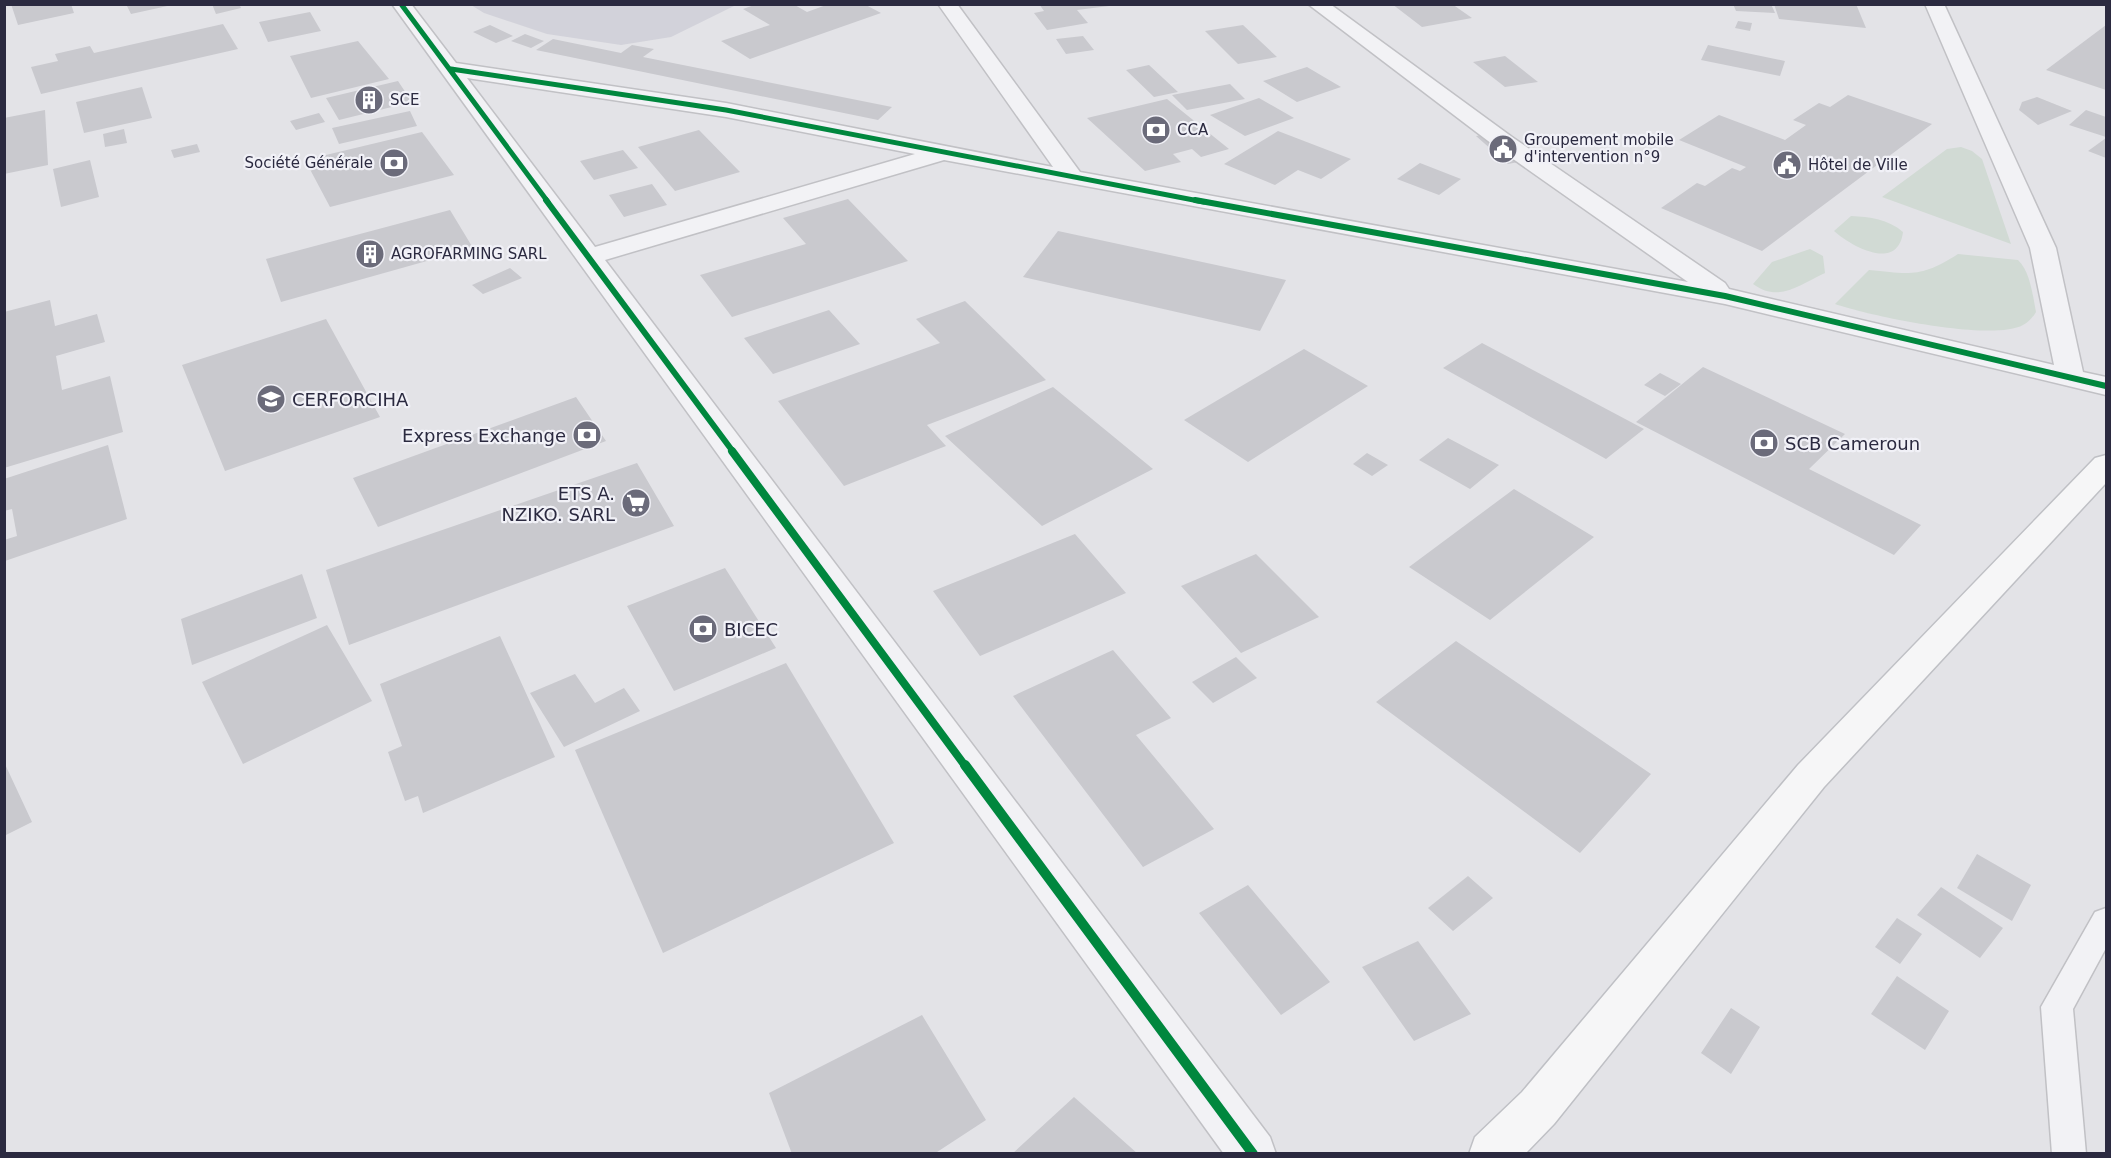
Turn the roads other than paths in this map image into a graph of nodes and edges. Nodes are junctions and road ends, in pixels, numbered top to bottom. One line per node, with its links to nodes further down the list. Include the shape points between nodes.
1 (401, 4): 5 (street)
2 (947, 4): 7 (street)
3 (1317, 4): 9 (street, via 1504,142)
4 (1934, 4): 10 (street, via 2043,248)
5 (451, 69): 6 (street, via 726,110); 8 (street)
6 (942, 153): 7 (street); 8 (street)
7 (1072, 178): 9 (street)
8 (589, 257): 14 (street)
9 (1725, 296): 10 (street)
10 (2070, 377): 11 (street)
11 (2106, 386)
12 (2106, 465): 15 (main road, via 1811,776 1538,1108)
13 (2106, 921): 16 (lane, via 2057,1007)
14 (1254, 1154)
15 (1492, 1154)
16 (2068, 1154)

